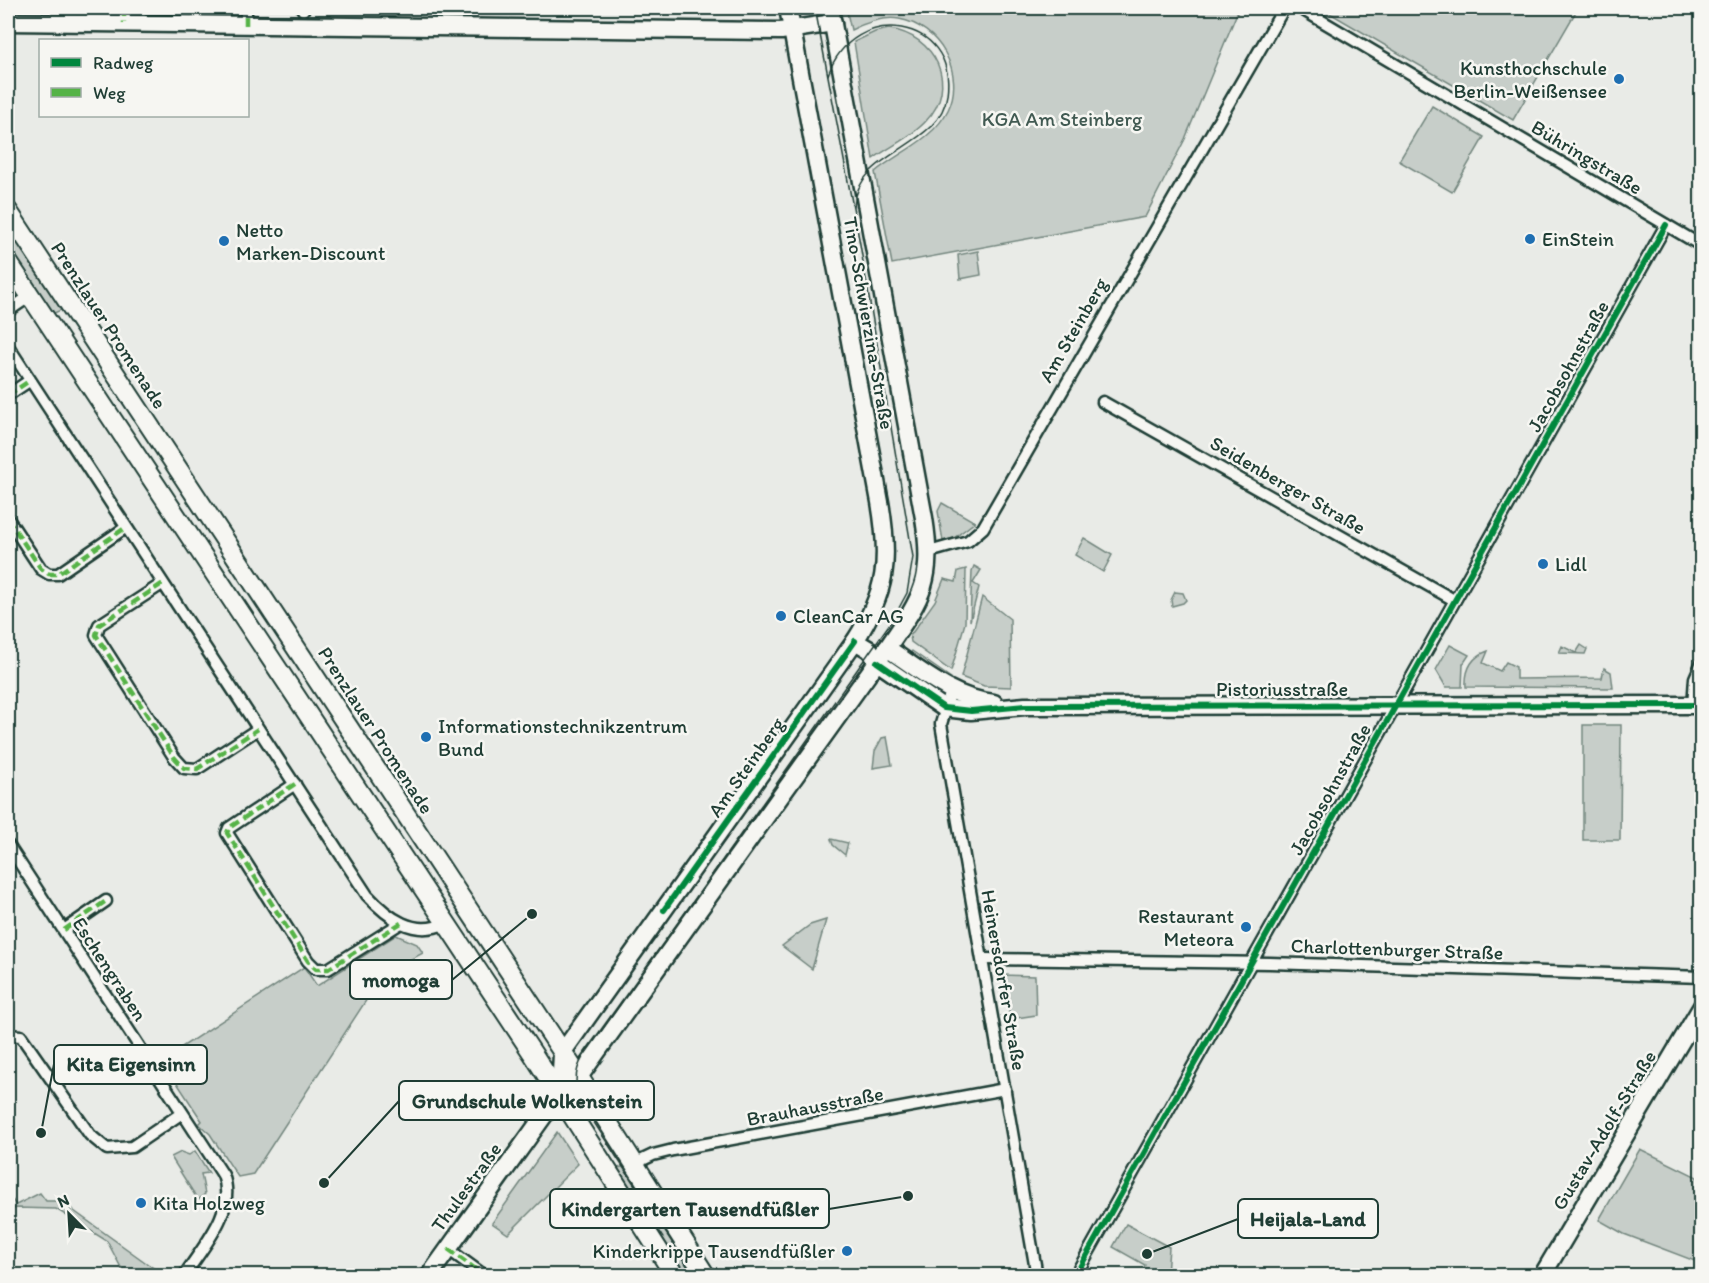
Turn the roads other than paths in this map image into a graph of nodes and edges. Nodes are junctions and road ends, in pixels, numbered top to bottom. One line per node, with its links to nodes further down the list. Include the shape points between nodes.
1 (788, 8): 8 (main road, Tino-Schwierzina-Straße)
2 (1284, 8): 21 (street, Am Steinberg, via 983,528 968,541)
3 (1300, 8): 10 (street, Bühringstraße)
4 (124, 15): 6 (main road); 7 (main road)
5 (832, 15): 8 (main road); 21 (main road, Tino-Schwierzina-Straße)
6 (246, 16): 8 (main road, via 540,30)
7 (8, 22)
8 (793, 30): 24 (main road, Tino-Schwierzina-Straße, via 886,537 881,594)
9 (8, 211): 34 (main road, Prenzlauer Promenade)
10 (1666, 225): 11 (street, Bühringstraße); 23 (street, Jacobsohnstraße)
11 (1701, 246)
12 (8, 262): 13 (main road)
13 (30, 296): 14 (street); 35 (main road)
14 (8, 311)
15 (8, 346): 16 (street)
16 (29, 381): 17 (street); 20 (street)
17 (8, 395)
18 (1103, 402): 23 (street, Seidenberger Straße)
19 (10, 527): 20 (street, via 49,574 58,574)
20 (125, 528): 22 (street)
21 (929, 552): 25 (main road, via 924,589)
22 (162, 584): 32 (street); 32 (street, via 99,626 96,635 174,757 184,768 197,770)
23 (1454, 600): 29 (street, Jacobsohnstraße)
24 (855, 641): 25 (main road); 46 (main road, Am Steinberg)
25 (878, 653): 27 (main road, Pistoriusstraße); 31 (main road, Pistoriusstraße); 47 (main road)
26 (1701, 662): 30 (street, via 1695,678)
27 (951, 691): 28 (main road, Pistoriusstraße, via 978,702); 31 (street, Heinersdorfer Straße)
28 (1025, 706): 29 (main road, Pistoriusstraße); 31 (main road, Pistoriusstraße, via 972,711)
29 (1396, 706): 30 (main road, Pistoriusstraße); 42 (street, Jacobsohnstraße)
30 (1697, 706)
31 (944, 708): 41 (street, Heinersdorfer Straße, via 941,724)
32 (258, 729): 33 (street)
33 (295, 784): 38 (street, via 367,895 382,912); 38 (street, via 227,833 308,961 316,969 328,969)
34 (395, 800): 35 (main road); 46 (main road, Prenzlauer Promenade)
35 (373, 815): 39 (main road)
36 (8, 844): 40 (street, Eschengraben)
37 (106, 901): 40 (street)
38 (401, 923): 39 (street, via 431,930)
39 (446, 923): 49 (main road)
40 (64, 930): 50 (street, Eschengraben)
41 (983, 959): 42 (street, Charlottenburger Straße); 48 (street, Heinersdorfer Straße)
42 (1253, 962): 43 (street, Charlottenburger Straße); 59 (street, Jacobsohnstraße)
43 (1701, 977)
44 (1701, 1006): 60 (main road, Gustav-Adolf-Straße)
45 (8, 1035): 50 (street, via 21,1036 90,1135 107,1149 132,1147)
46 (562, 1053): 47 (main road, Prenzlauer Promenade); 49 (main road)
47 (579, 1077): 49 (main road); 51 (main road, Prenzlauer Promenade)
48 (1005, 1089): 51 (street, Brauhausstraße, via 673,1150); 58 (street, Heinersdorfer Straße)
49 (560, 1094): 52 (main road, Thulestraße); 56 (main road)
50 (182, 1113): 53 (street, Eschengraben, via 223,1175 228,1191 225,1211)
51 (634, 1164): 57 (main road, Prenzlauer Promenade)
52 (448, 1249): 54 (main road, Thulestraße); 55 (street)
53 (184, 1275)
54 (429, 1275)
55 (484, 1275)
56 (675, 1275)
57 (706, 1275)
58 (1037, 1275)
59 (1075, 1275)
60 (1542, 1275)

